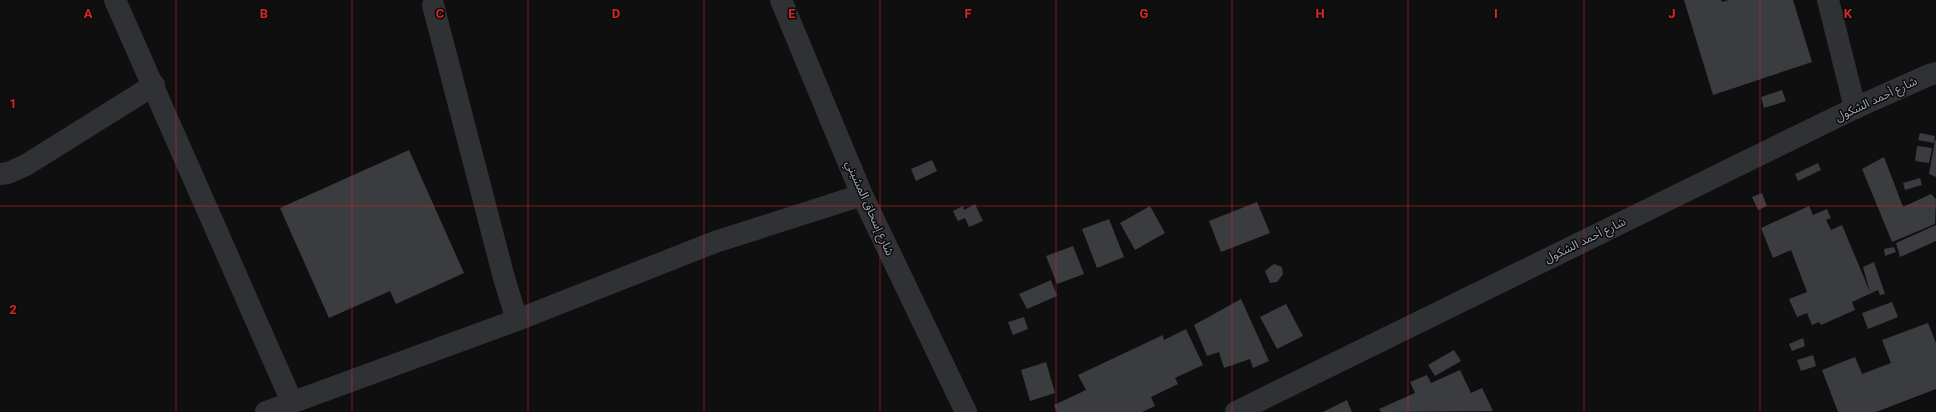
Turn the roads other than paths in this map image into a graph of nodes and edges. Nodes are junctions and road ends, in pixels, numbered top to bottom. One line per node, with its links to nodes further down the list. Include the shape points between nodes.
1 (115, 0): 6 (street)
2 (781, 0): 9 (street, شارع إسحاق المشيني)
3 (1828, 0): 7 (street)
4 (433, 5): 10 (street)
5 (1936, 73): 7 (street, شارع أحمد الشكول)
6 (154, 85): 8 (street, via 26,165); 11 (street)
7 (1855, 108): 14 (street, شارع أحمد الشكول)
8 (0, 174)
9 (862, 195): 10 (street, via 715,242); 13 (street, شارع إسحاق المشيني)
10 (517, 320): 11 (street)
11 (292, 402): 12 (street)
12 (266, 412)
13 (966, 412)
14 (1236, 412)

